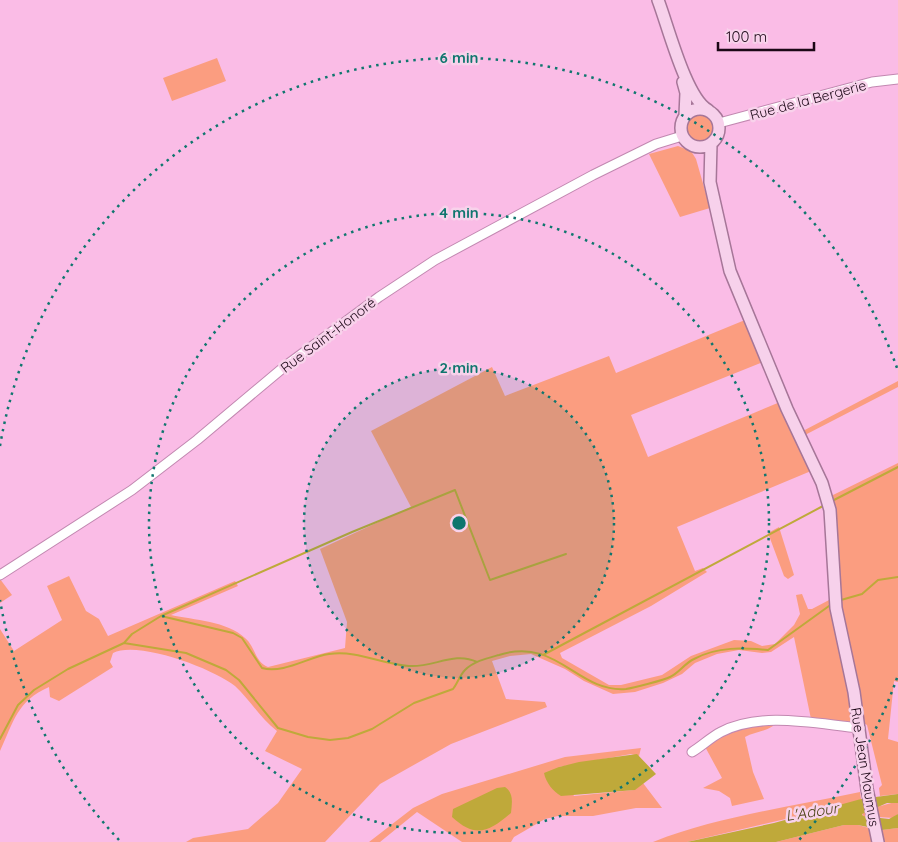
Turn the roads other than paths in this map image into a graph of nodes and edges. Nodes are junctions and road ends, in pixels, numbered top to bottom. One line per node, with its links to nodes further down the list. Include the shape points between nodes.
1 (658, 0): 2 (main road)
2 (682, 66): 4 (main road, via 695,97); 5 (main road)
3 (898, 79): 6 (street, Rue de la Bergerie, via 872,82)
4 (708, 110): 5 (main road, via 695,108); 6 (main road)
5 (685, 115): 7 (main road, via 680,129)
6 (719, 123): 8 (main road, via 719,133)
7 (682, 136): 9 (main road); 11 (street, Rue Saint-Honoré, via 656,144 593,175 435,260 284,367 132,490)
8 (711, 144): 9 (main road); 10 (main road)
9 (693, 147): 10 (main road)
10 (710, 182): 12 (main road, Rue Jean Maumus, via 733,278 787,409 822,483 830,510 834,594)
11 (0, 575)
12 (860, 728): 13 (street, via 777,721 753,723 721,732); 14 (main road, Rue Jean Maumus)
13 (692, 752)
14 (877, 841)

